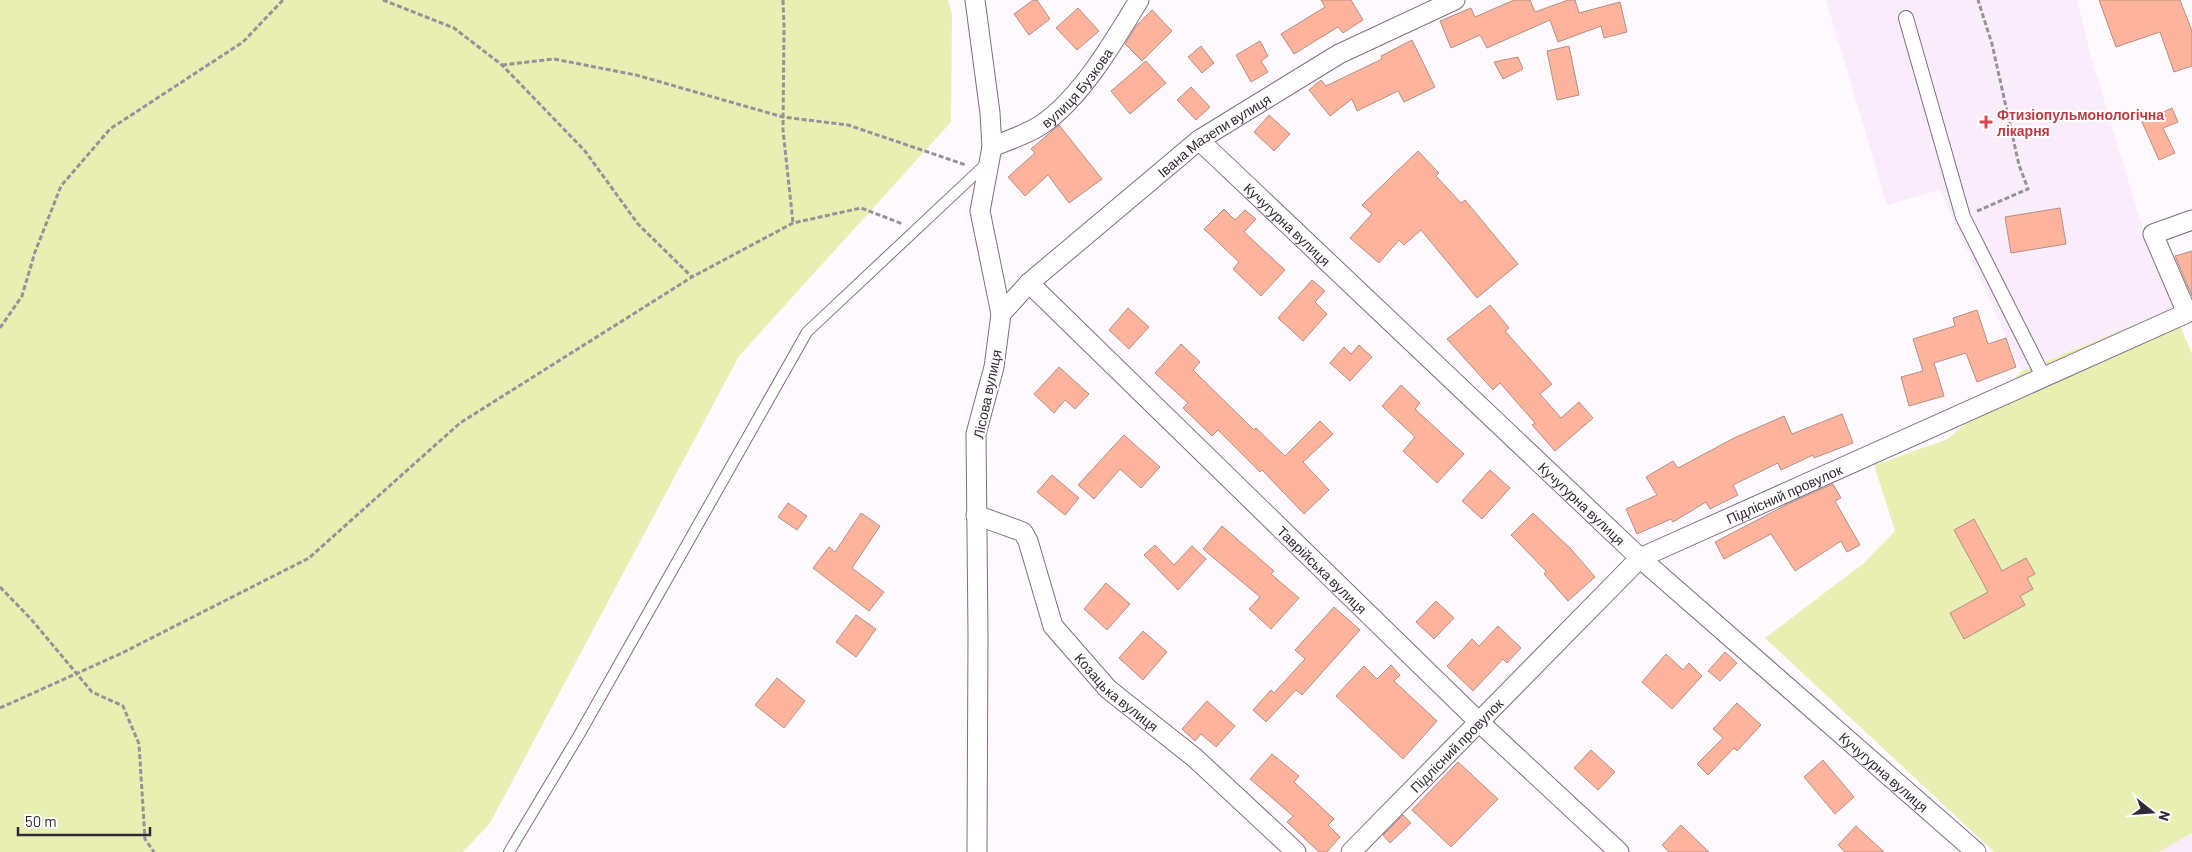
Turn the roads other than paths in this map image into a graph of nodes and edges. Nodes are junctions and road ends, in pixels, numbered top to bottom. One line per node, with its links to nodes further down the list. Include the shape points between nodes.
1 (975, 0): 6 (street, Лісова вулиця, via 990,113)
2 (1139, 0): 6 (street, вулиця Бузкова, via 1078,90 1061,108 1043,124)
3 (1454, 0): 5 (street, Івана Мазепи вулиця, via 1339,54)
4 (1906, 18): 11 (street, via 1963,217)
5 (1199, 140): 8 (street, Івана Мазепи вулиця); 13 (street, Кучугурна вулиця)
6 (987, 159): 9 (street, Лісова вулиця, via 980,211); 15 (lane, via 807,332 579,735)
7 (2192, 220): 10 (street, Підлісний провулок, via 2153,234)
8 (1029, 283): 9 (street, Івана Мазепи вулиця); 14 (street, Таврійська вулиця)
9 (1001, 314): 12 (street, Лісова вулиця, via 994,367 976,434)
10 (2190, 319): 11 (street, Підлісний провулок)
11 (2043, 376): 13 (street, Підлісний провулок)
12 (976, 515): 16 (street, Лісова вулиця); 17 (street, Козацька вулиця, via 1023,532 1053,626 1108,689 1195,758)
13 (1640, 558): 14 (street, Підлісний провулок); 20 (street, Кучугурна вулиця)
14 (1479, 722): 18 (street, Підлісний провулок); 19 (street, Таврійська вулиця)
15 (509, 852)
16 (977, 852)
17 (1296, 852)
18 (1351, 852)
19 (1619, 852)
20 (1976, 852)

